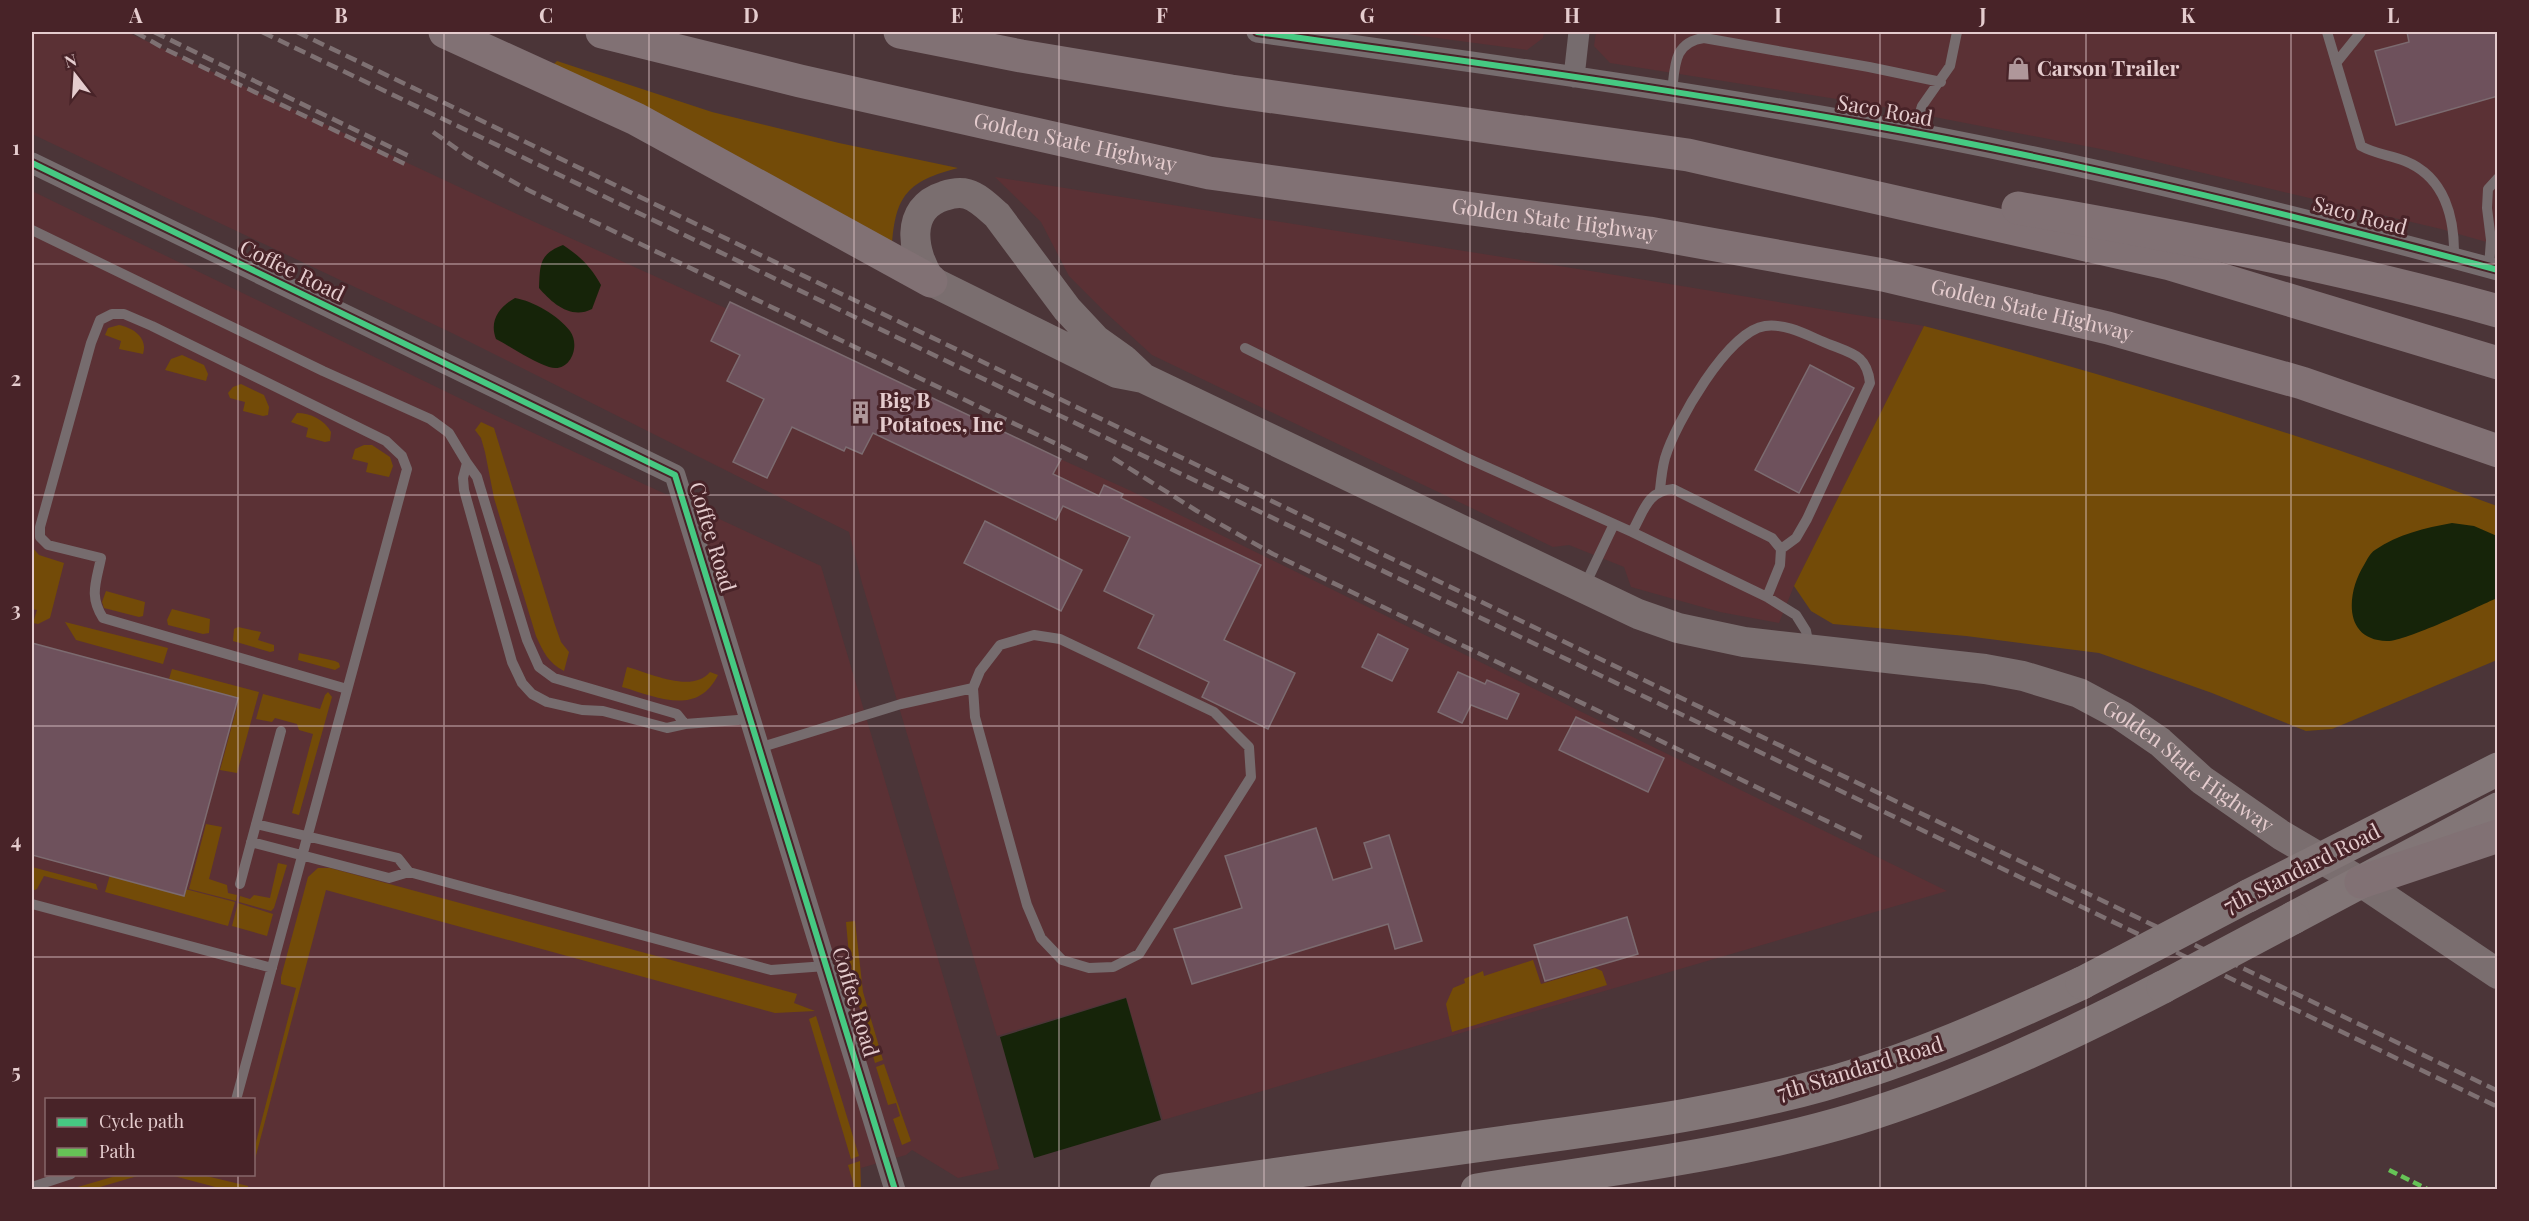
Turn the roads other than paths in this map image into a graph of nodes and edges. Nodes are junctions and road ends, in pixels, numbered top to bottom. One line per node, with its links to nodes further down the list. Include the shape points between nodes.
1 (445, 32): 20 (highway, via 636,119)
2 (602, 32): 25 (highway, Golden State Highway, via 1209,173 1649,233 1883,274 2120,331 2302,383)
3 (900, 32): 14 (highway, via 1231,91)
4 (1258, 32): 10 (street, Saco Road)
5 (1579, 32): 10 (street)
6 (1957, 32): 11 (lane, via 1950,66)
7 (2327, 32): 9 (lane)
8 (2361, 32): 9 (lane)
9 (2336, 63): 18 (lane, via 2361,146 2423,169 2437,184 2451,214)
10 (1574, 77): 12 (street, Saco Road)
11 (1941, 82): 12 (lane, via 1704,38 1684,45 1678,53); 13 (lane, via 1922,106)
12 (1672, 92): 13 (street, Saco Road)
13 (1914, 133): 18 (street, Saco Road, via 2205,194)
14 (1688, 155): 21 (highway, via 2127,227 2418,289); 23 (highway, via 2169,264)
15 (32, 163): 36 (street, Coffee Road, via 675,475)
16 (2498, 178): 19 (lane, via 2488,189)
17 (32, 230): 26 (lane, via 430,419 449,433)
18 (2454, 258): 19 (street, Saco Road)
19 (2493, 268)
20 (931, 281): 24 (main road, Golden State Highway, via 1117,373); 24 (main road, Golden State Highway, via 915,247 916,220 936,198 966,194 997,215 1081,324)
21 (2498, 311)
22 (1245, 348): 28 (lane, via 1469,459)
23 (2498, 363)
24 (1143, 378): 31 (main road, Golden State Highway)
25 (2498, 451)
26 (467, 463): 37 (lane, via 480,487 527,640 540,667 562,680 677,714); 37 (lane, via 464,490 512,662 527,688 547,702 582,710 603,711 667,728)
27 (1660, 490): 29 (lane, via 1650,499); 30 (lane, via 1673,489 1772,537); 30 (lane, via 1665,458 1681,421 1718,362 1742,338 1763,327 1783,326 1858,356 1868,367 1870,383 1807,519 1796,538)
28 (1614, 524): 29 (lane); 31 (lane)
29 (1632, 532): 32 (lane)
30 (1780, 549): 32 (lane, via 1780,564)
31 (1584, 588): 33 (main road, Golden State Highway, via 1678,628 1744,642)
32 (1767, 597): 33 (lane, via 1796,615 1806,631)
33 (1810, 649): 47 (main road, Golden State Highway, via 1985,669 2079,693 2160,742 2202,780)
34 (973, 688): 34 (lane, via 980,671 1000,645 1034,635 1060,639 1214,712 1248,747 1251,777 1139,954 1113,967 1089,968 1062,960 1041,938 1028,906 978,728); 39 (lane, via 901,704)
35 (347, 689): 35 (lane, via 103,618 93,594 101,558 48,544 40,537 100,320 124,314 152,326 386,441 402,456 406,469 402,492); 43 (lane)
36 (751, 719): 37 (lane); 39 (street, Coffee Road)
37 (686, 724)
38 (281, 731): 42 (lane)
39 (759, 748): 52 (street, Coffee Road)
40 (2498, 769): 47 (main road, 7th Standard Road)
41 (2498, 808): 49 (main road, 7th Standard Road)
42 (256, 824): 43 (lane); 45 (lane)
43 (308, 836): 46 (lane); 48 (lane, via 398,858)
44 (2498, 836): 49 (highway)
45 (251, 842): 46 (lane); 50 (lane)
46 (303, 855): 48 (lane, via 389,878); 53 (lane)
47 (2321, 859): 49 (main road, Golden State Highway); 59 (main road, 7th Standard Road, bridge, via 2082,983 1989,1026 1822,1085 1667,1119)
48 (409, 872): 52 (lane, via 771,970)
49 (2361, 882): 54 (main road, Golden State Highway); 60 (main road, 7th Standard Road, bridge, via 2004,1065 1855,1119 1753,1145)
50 (240, 884)
51 (32, 904): 53 (lane)
52 (826, 966): 58 (street, Coffee Road)
53 (272, 968): 55 (lane)
54 (2498, 974)
55 (237, 1098)
56 (65, 1176): 57 (lane)
57 (32, 1187)
58 (895, 1190)
59 (1166, 1190)
60 (1477, 1190)

